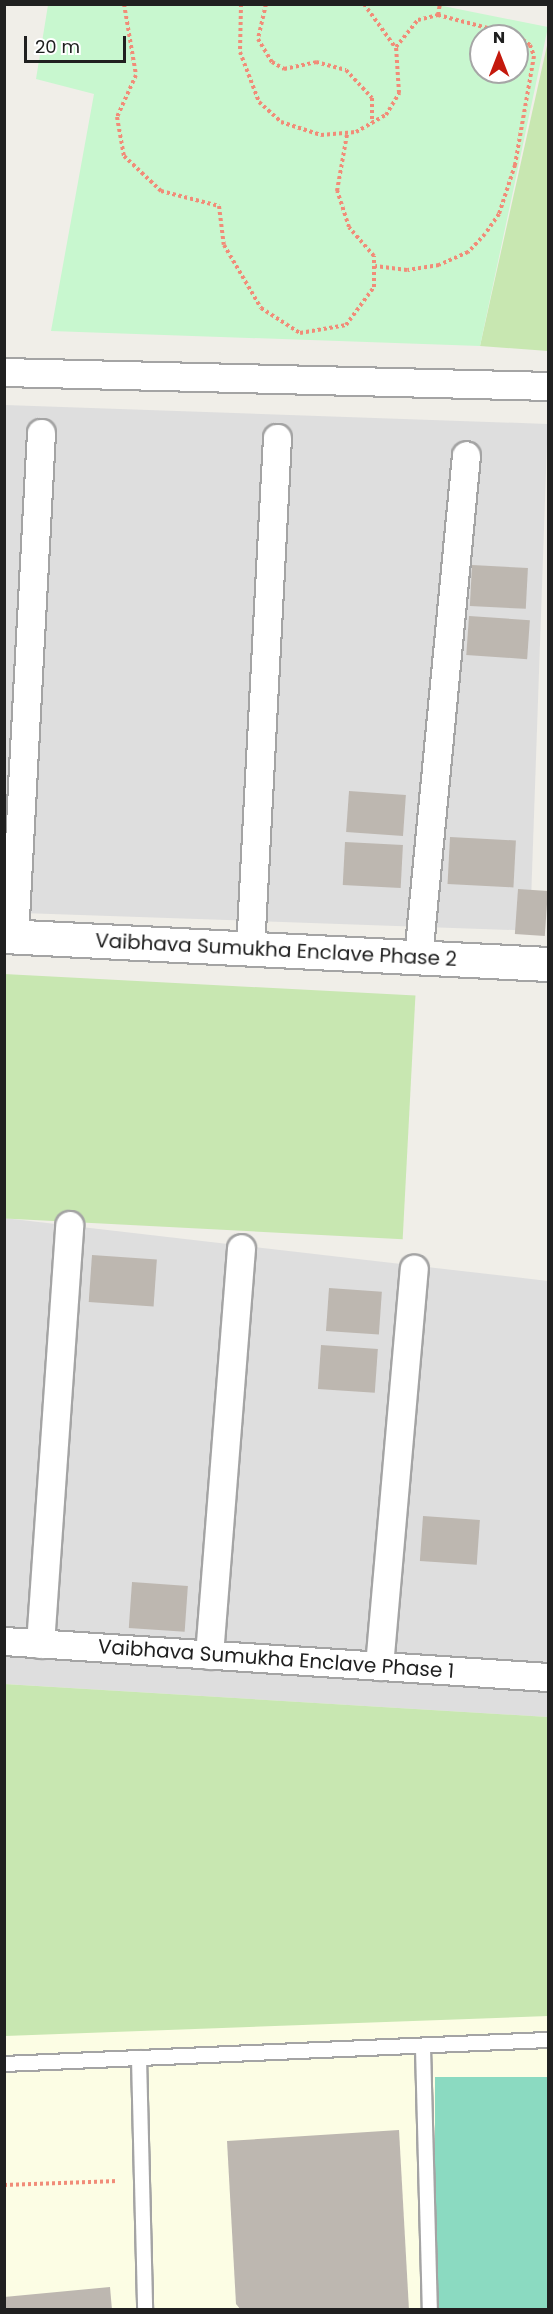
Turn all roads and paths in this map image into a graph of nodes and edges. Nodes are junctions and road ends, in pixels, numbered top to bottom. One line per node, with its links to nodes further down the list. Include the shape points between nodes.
1 (124, 4): 10 (path, via 136,75 117,117 124,156 162,191 219,206 224,245 261,308 300,333 332,332 368,302)
2 (241, 4): 9 (path, via 240,52 259,102 292,127)
3 (266, 4): 8 (path, via 258,39 272,62 284,69 316,62 346,70 372,98)
4 (364, 4): 7 (path)
5 (440, 4): 6 (path)
6 (438, 15): 7 (path, via 410,26); 10 (path, via 518,36 533,50 509,190 499,214 468,252 423,269)
7 (396, 47): 8 (path, via 399,93)
8 (372, 126): 9 (path)
9 (348, 134): 10 (path, via 337,191 349,227 374,256)
10 (375, 266)
11 (4, 372): 12 (street)
12 (549, 386)
13 (40, 433): 16 (street)
14 (277, 438): 17 (street)
15 (466, 455): 18 (street)
16 (9, 936): 17 (street, Vaibhava Sumukha Enclave Phase 2)
17 (250, 949): 18 (street, Vaibhava Sumukha Enclave Phase 2)
18 (418, 957): 19 (street, Vaibhava Sumukha Enclave Phase 2)
19 (549, 964)
20 (69, 1225): 24 (street)
21 (241, 1248): 25 (street)
22 (414, 1269): 26 (street)
23 (4, 1641): 24 (street, Vaibhava Sumukha Enclave Phase 1)
24 (40, 1644): 25 (street, Vaibhava Sumukha Enclave Phase 1)
25 (209, 1655): 26 (street, Vaibhava Sumukha Enclave Phase 1)
26 (379, 1666): 27 (street, Vaibhava Sumukha Enclave Phase 1)
27 (549, 1677)
28 (549, 2040): 29 (lane)
29 (423, 2048): 30 (lane); 35 (lane)
30 (139, 2058): 31 (lane); 32 (lane)
31 (4, 2064)
32 (141, 2180): 33 (path); 34 (lane)
33 (4, 2186)
34 (145, 2310)
35 (430, 2310)

